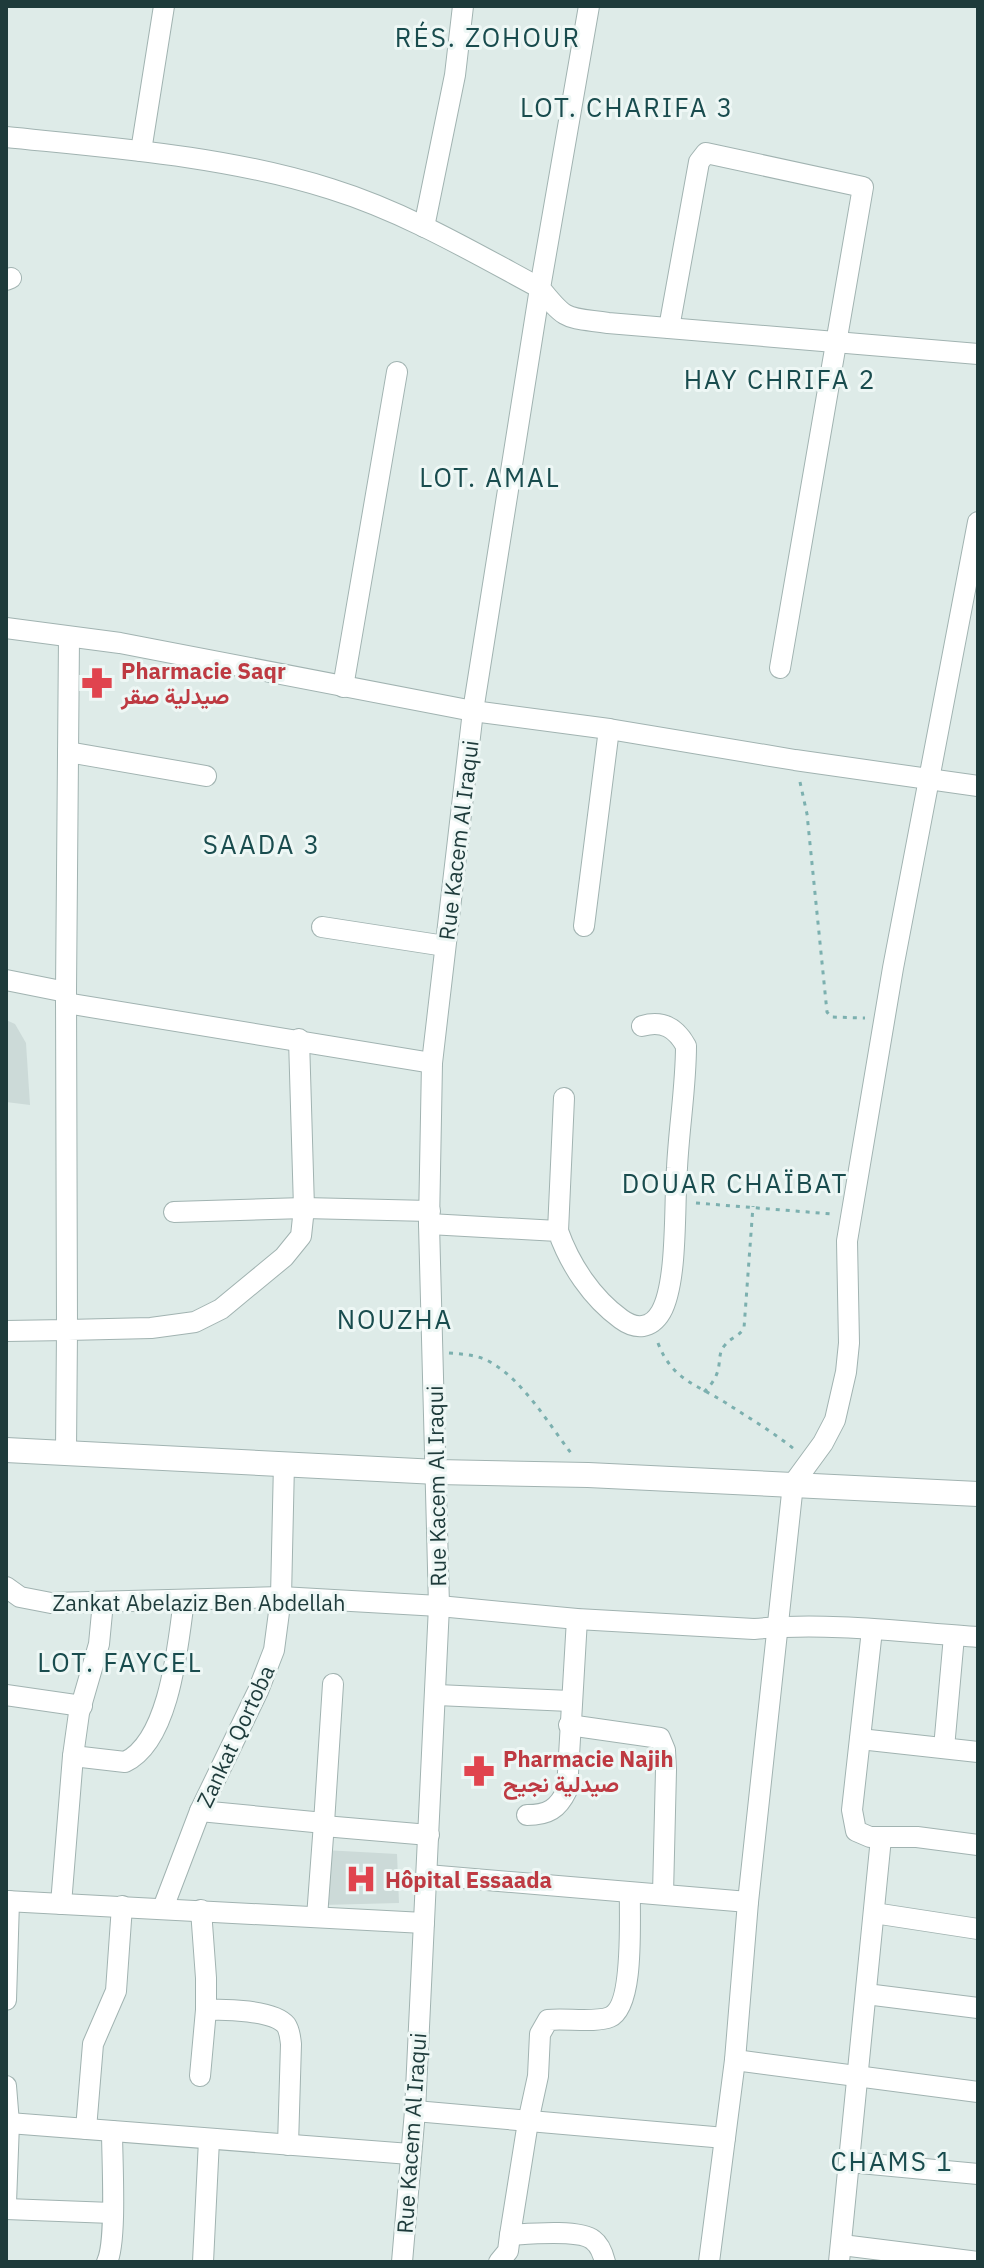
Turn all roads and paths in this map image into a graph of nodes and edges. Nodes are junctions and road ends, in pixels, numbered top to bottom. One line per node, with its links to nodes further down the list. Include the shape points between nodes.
1 (164, 6): 5 (street)
2 (463, 6): 6 (street, via 455,75)
3 (589, 6): 7 (street, Rue Kacem Al Iraqui)
4 (6, 137): 5 (street)
5 (141, 151): 6 (street, via 333,189)
6 (424, 227): 7 (street)
7 (540, 288): 8 (street, via 567,317); 17 (street, Rue Kacem Al Iraqui)
8 (669, 328): 9 (street); 9 (street, via 699,162 706,153 863,187)
9 (836, 343): 10 (street); 15 (street)
10 (978, 354)
11 (397, 372): 16 (street)
12 (978, 522): 22 (street)
13 (6, 628): 14 (street)
14 (69, 637): 16 (street); 19 (street)
15 (780, 668)
16 (343, 687): 17 (street)
17 (473, 711): 18 (street); 26 (street, Rue Kacem Al Iraqui)
18 (609, 729): 20 (street); 24 (street)
19 (68, 752): 21 (street); 28 (street)
20 (795, 760): 22 (street); 29 (path, via 807,814 828,1015)
21 (206, 776)
22 (930, 778): 23 (street); 29 (street)
23 (978, 786)
24 (584, 926)
25 (322, 927): 26 (street)
26 (445, 946): 32 (street, Rue Kacem Al Iraqui)
27 (6, 980): 28 (street)
28 (66, 998): 31 (street); 42 (street)
29 (884, 1019): 38 (street)
30 (642, 1026): 34 (street, via 663,1024 686,1046)
31 (299, 1039): 32 (street); 36 (street)
32 (432, 1063): 39 (street, Rue Kacem Al Iraqui)
33 (564, 1098): 40 (street)
34 (675, 1202): 35 (path); 41 (street, via 667,1294)
35 (753, 1206): 38 (path); 45 (path, via 744,1328 721,1350 717,1377)
36 (304, 1208): 37 (street); 39 (street); 42 (street, via 301,1236 284,1257 221,1309 195,1322 151,1328)
37 (174, 1212)
38 (852, 1216): 48 (street, via 847,1241 846,1372 835,1420)
39 (429, 1217): 40 (street); 44 (street, Rue Kacem Al Iraqui)
40 (558, 1231): 41 (street, via 581,1276 612,1313 630,1326)
41 (652, 1324): 45 (path, via 663,1356)
42 (67, 1330): 43 (street); 47 (street)
43 (6, 1331)
44 (433, 1352): 50 (street, Rue Kacem Al Iraqui); 51 (path, via 471,1355 492,1363 528,1397)
45 (704, 1392): 48 (path)
46 (6, 1450): 47 (street)
47 (66, 1451): 49 (street)
48 (809, 1460): 52 (street)
49 (284, 1463): 50 (street); 55 (street, Zankat Qortoba)
50 (437, 1472): 51 (street); 58 (street, Rue Kacem Al Iraqui)
51 (588, 1475): 52 (street)
52 (793, 1484): 53 (street); 60 (street)
53 (978, 1494)
54 (6, 1587): 57 (street, Zankat Abelaziz Ben Abdellah, via 32,1601)
55 (281, 1597): 56 (street, Zankat Abelaziz Ben Abdellah); 58 (street, Zankat Abelaziz Ben Abdellah); 74 (street, Zankat Qortoba, via 274,1650)
56 (184, 1600): 57 (street, Zankat Abelaziz Ben Abdellah); 73 (street, via 174,1676 143,1748 125,1762)
57 (103, 1602): 68 (street, via 99,1644)
58 (439, 1606): 59 (street, Zankat Abelaziz Ben Abdellah); 66 (street, Rue Kacem Al Iraqui)
59 (577, 1619): 60 (street, Zankat Abelaziz Ben Abdellah); 67 (street)
60 (778, 1627): 61 (street, Zankat Abelaziz Ben Abdellah); 84 (street)
61 (872, 1630): 62 (street, Zankat Abelaziz Ben Abdellah); 70 (street)
62 (954, 1636): 63 (street, Zankat Abelaziz Ben Abdellah); 71 (street)
63 (978, 1637)
64 (333, 1684): 76 (street)
65 (6, 1695): 68 (street)
66 (437, 1695): 67 (street); 77 (street, Rue Kacem Al Iraqui)
67 (570, 1701): 69 (street)
68 (82, 1706): 73 (street)
69 (569, 1725): 75 (street, via 567,1790 550,1812); 82 (street, via 660,1738 666,1770)
70 (860, 1739): 71 (street); 78 (street, via 854,1825 862,1835)
71 (944, 1748): 72 (street)
72 (978, 1752)
73 (73, 1756): 85 (street)
74 (200, 1811): 76 (street); 87 (street, Zankat Qortoba)
75 (527, 1815)
76 (324, 1825): 77 (street); 90 (street)
77 (429, 1835): 80 (street, Rue Kacem Al Iraqui)
78 (881, 1838): 79 (street); 89 (street)
79 (978, 1845)
80 (427, 1875): 81 (street); 91 (street, Rue Kacem Al Iraqui)
81 (630, 1893): 82 (street); 103 (street, via 622,2007 609,2018 548,2020 540,2034)
82 (663, 1894): 84 (street)
83 (7, 1901): 85 (street); 94 (street)
84 (748, 1902): 97 (street)
85 (61, 1904): 86 (street)
86 (122, 1906): 87 (street); 105 (street, via 116,1991 93,2044)
87 (163, 1908): 88 (street)
88 (201, 1910): 90 (street); 96 (street)
89 (874, 1913): 92 (street); 93 (street)
90 (317, 1917): 91 (street)
91 (424, 1923): 102 (street, Rue Kacem Al Iraqui)
92 (978, 1929)
93 (866, 1994): 95 (street); 99 (street)
94 (6, 2000)
95 (978, 2008)
96 (206, 2010): 98 (street); 109 (street, via 270,2016 284,2023 291,2044)
97 (735, 2060): 99 (street); 107 (street)
98 (200, 2076)
99 (856, 2076): 101 (street); 111 (street)
100 (6, 2086): 104 (street)
101 (978, 2092)
102 (415, 2111): 103 (street); 110 (street, Rue Kacem Al Iraqui)
103 (528, 2122): 107 (street); 115 (street)
104 (9, 2123): 105 (street); 113 (street)
105 (86, 2129): 106 (street)
106 (112, 2131): 108 (street); 114 (street)
107 (725, 2138): 122 (street)
108 (209, 2140): 109 (street); 118 (street)
109 (288, 2145): 110 (street)
110 (410, 2154): 119 (street, Rue Kacem Al Iraqui)
111 (849, 2162): 112 (street); 116 (street)
112 (978, 2174)
113 (6, 2206): 114 (street)
114 (112, 2213): 117 (street)
115 (510, 2235): 120 (street, via 508,2251); 121 (street, via 587,2236 596,2241)
116 (840, 2253): 123 (street)
117 (107, 2262)
118 (203, 2262)
119 (402, 2262)
120 (499, 2262)
121 (605, 2262)
122 (709, 2262)
123 (978, 2262)

